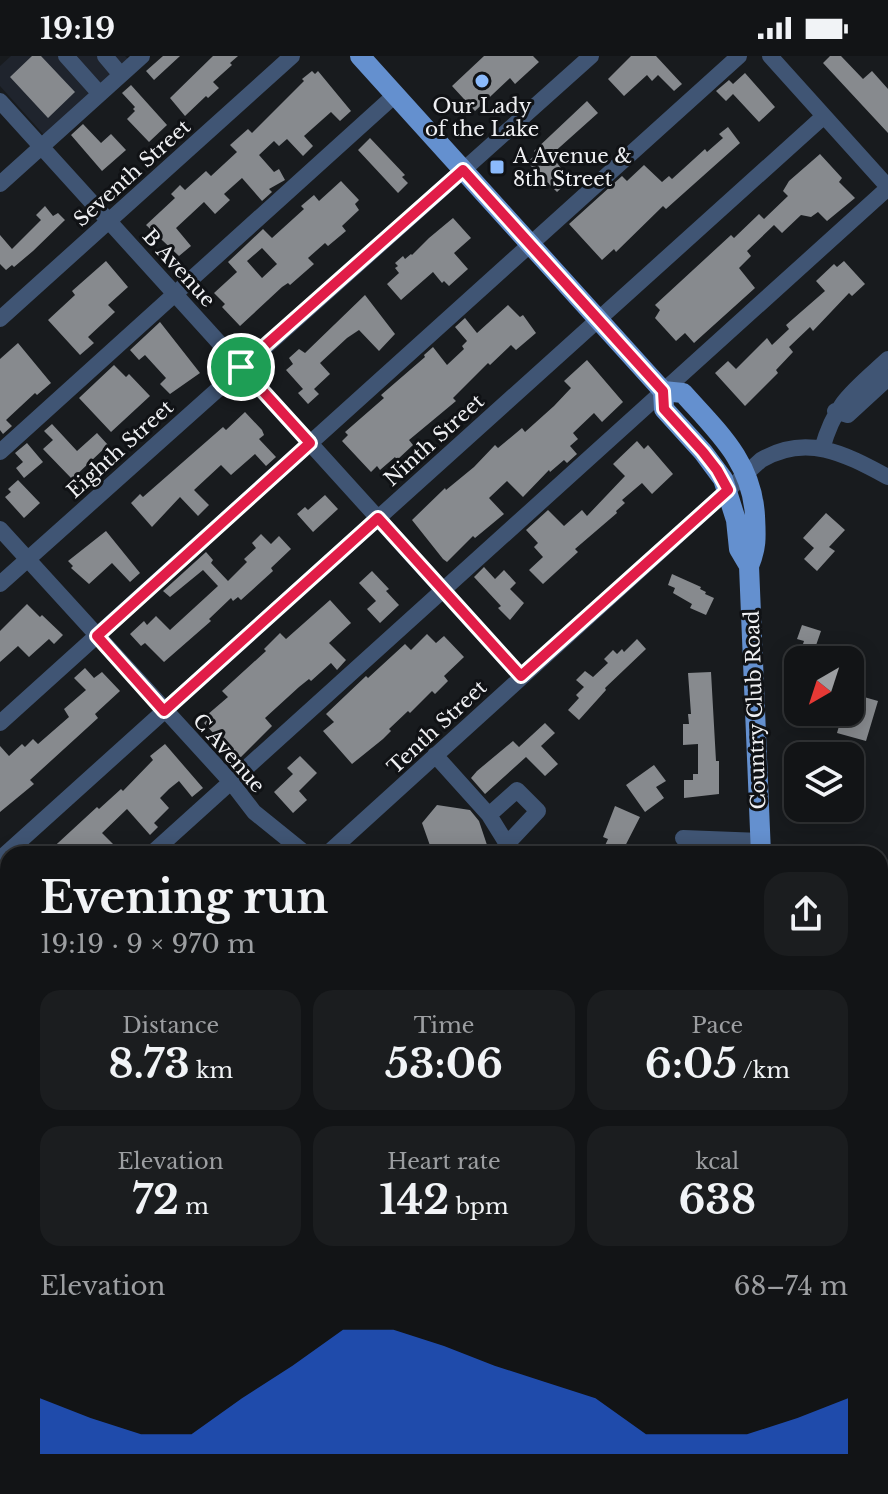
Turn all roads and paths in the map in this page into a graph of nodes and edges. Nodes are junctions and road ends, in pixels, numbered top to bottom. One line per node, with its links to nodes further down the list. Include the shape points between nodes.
1 (66, 56): 10 (street)
2 (105, 56): 9 (street)
3 (142, 56): 9 (street)
4 (292, 56): 18 (street, Seventh Street)
5 (360, 56): 11 (main road)
6 (591, 56): 15 (street, Eighth Street)
7 (739, 56): 19 (street)
8 (770, 56): 13 (street)
9 (121, 75): 10 (street)
10 (100, 94): 14 (street)
11 (395, 95): 15 (main road); 20 (street)
12 (0, 101): 14 (street, B Avenue)
13 (824, 116): 17 (street); 22 (street, Ninth Street)
14 (41, 147): 16 (street); 18 (street, B Avenue)
15 (463, 170): 19 (main road); 24 (street, Eighth Street)
16 (0, 184)
17 (888, 188): 26 (street)
18 (109, 221): 20 (street, B Avenue); 21 (street, Seventh Street)
19 (530, 244): 22 (main road); 28 (street)
20 (175, 294): 24 (street, B Avenue); 30 (street)
21 (0, 319)
22 (598, 319): 26 (main road); 34 (street, Ninth Street)
23 (888, 359): 27 (street)
24 (241, 367): 28 (street, B Avenue); 36 (street, Eighth Street)
25 (888, 378): 27 (street, via 848,415)
26 (663, 391): 31 (main road, via 683,393); 33 (main road, Country Club Road, via 664,409); 39 (street)
27 (835, 411): 29 (street)
28 (310, 443): 34 (street, B Avenue); 40 (street)
29 (822, 449): 31 (street, Tenth Street, via 787,448); 32 (street)
30 (0, 452)
31 (747, 473): 33 (street, Tenth Street); 37 (main road, Country Club Road, via 756,548)
32 (888, 477)
33 (728, 490): 37 (main road, Country Club Road, via 739,549); 41 (street, Tenth Street)
34 (378, 518): 39 (street, B Avenue); 42 (street, Ninth Street)
35 (0, 529): 36 (street, C Avenue)
36 (27, 560): 38 (street, Eighth Street); 40 (street, C Avenue)
37 (749, 566): 53 (main road, Country Club Road)
38 (0, 584)
39 (443, 590): 41 (street, B Avenue); 45 (street)
40 (97, 636): 42 (street, C Avenue); 43 (street)
41 (521, 676): 44 (street, Tenth Street)
42 (164, 711): 45 (street, C Avenue); 48 (street, Ninth Street)
43 (0, 723)
44 (435, 755): 46 (street); 51 (street, Tenth Street)
45 (231, 782): 49 (street); 50 (street, C Avenue, via 254,812)
46 (489, 815): 46 (street, via 507,844 538,811 517,790)
47 (683, 838): 52 (street)
48 (14, 846)
49 (160, 846)
50 (296, 846)
51 (336, 846)
52 (752, 846)
53 (761, 846)

